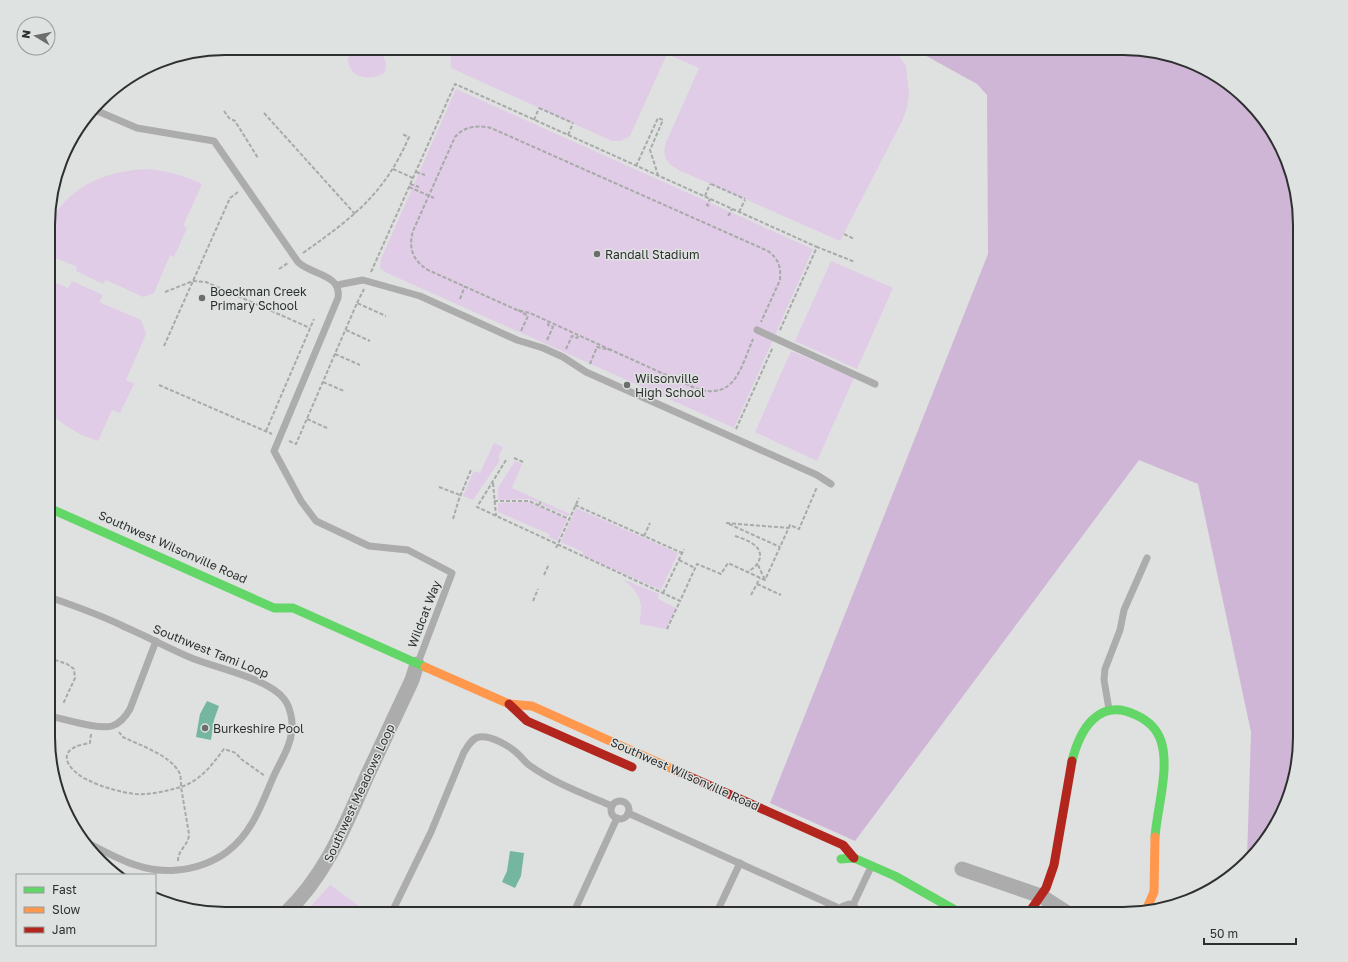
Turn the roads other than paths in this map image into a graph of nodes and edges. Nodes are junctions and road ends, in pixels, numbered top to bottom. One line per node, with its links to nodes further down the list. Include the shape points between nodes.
1 (98, 112): 2 (lane, via 137,128 214,140 295,259 302,267 330,279)
2 (337, 285): 5 (lane, via 363,280 420,296 518,340 543,348 586,372 817,475); 12 (lane, Wildcat Way, via 338,298 274,451 301,501 316,521 369,546 408,550 452,573)
3 (757, 330): 4 (lane)
4 (875, 384)
5 (831, 484)
6 (55, 510): 10 (main road, Southwest Wilsonville Road, via 274,608)
7 (1147, 558): 14 (lane, via 1124,610 1120,630 1104,670)
8 (55, 598): 11 (lane, Southwest Tami Loop)
9 (284, 599): 10 (main road, Southwest Wilsonville Road)
10 (293, 608): 12 (main road, Southwest Wilsonville Road)
11 (156, 641): 15 (lane, via 124,719 112,726); 20 (lane, Southwest Tami Loop, via 194,659 275,690 290,710 292,730 284,758 251,825 237,843 217,858 178,870 164,871 135,866)
12 (417, 664): 13 (main road, Southwest Wilsonville Road); 29 (street, Southwest Meadows Loop, via 334,849 319,876)
13 (509, 704): 16 (main road, Southwest Wilsonville Road, via 527,721); 22 (main road, Southwest Wilsonville Road, via 532,706 589,731 843,845)
14 (1109, 709): 26 (main road, via 1096,717 1086,728 1076,747 1057,850 1048,883); 28 (main road, via 1122,710 1147,721 1156,731 1164,753 1153,848 1154,890)
15 (55, 717)
16 (638, 770)
17 (612, 806): 18 (lane, via 618,801 624,802); 19 (lane, via 612,813); 30 (lane, via 540,772 527,764 513,750 487,737 478,737 471,741 464,752)
18 (628, 813): 19 (lane); 23 (lane)
19 (616, 818): 31 (lane)
20 (95, 846)
21 (832, 856): 22 (main road, Southwest Wilsonville Road, via 838,859)
22 (854, 858): 24 (main road, Southwest Wilsonville Road)
23 (740, 863): 32 (lane); 33 (lane)
24 (871, 866): 27 (lane); 35 (main road, Southwest Wilsonville Road, via 904,880)
25 (962, 869): 26 (street)
26 (1041, 896): 36 (main road); 37 (street)
27 (853, 905): 34 (lane)
28 (1149, 905)
29 (292, 907)
30 (394, 907)
31 (577, 907)
32 (719, 907)
33 (833, 907)
34 (844, 907)
35 (950, 907)
36 (1033, 907)
37 (1058, 907)

